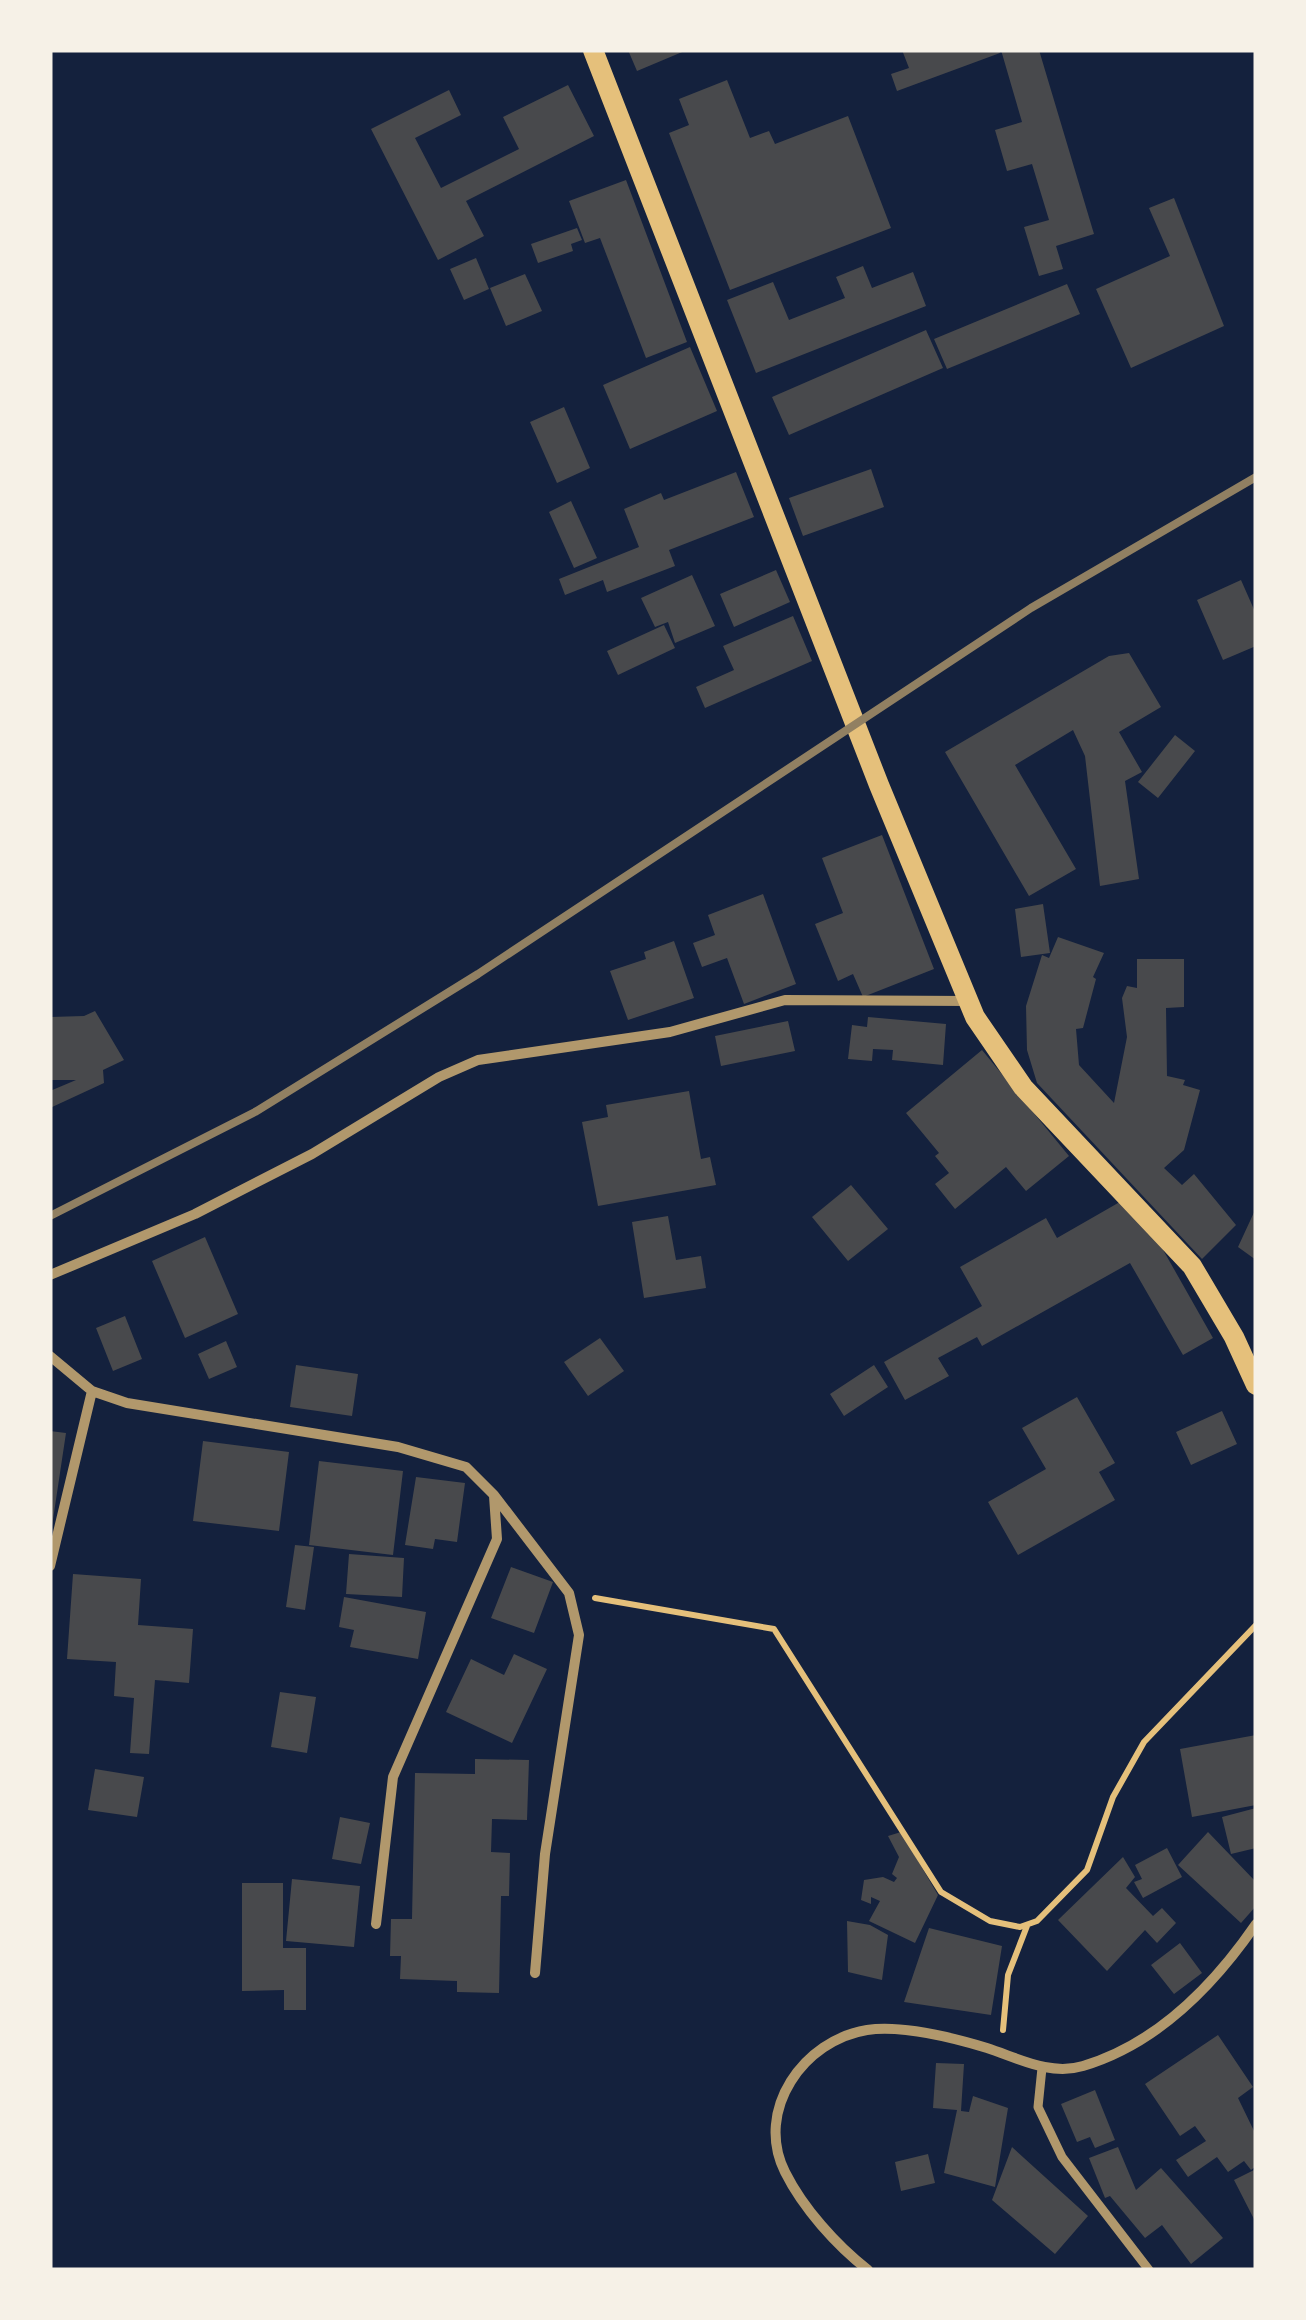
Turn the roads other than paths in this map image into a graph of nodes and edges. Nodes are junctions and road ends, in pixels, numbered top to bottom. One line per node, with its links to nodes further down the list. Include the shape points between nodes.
1 (593, 50): 2 (main road)
2 (968, 1001): 3 (street, via 786,1000 670,1032 478,1060 195,1214); 5 (main road, via 1023,1087 1192,1266)
3 (50, 1276)
4 (50, 1356): 6 (street)
5 (1256, 1386)
6 (92, 1391): 7 (street, via 127,1403 398,1447 466,1467); 8 (street)
7 (494, 1495): 9 (street, via 496,1539 394,1777); 11 (street, via 569,1593 579,1635)
8 (50, 1566)
9 (376, 1924)
10 (1256, 1924): 12 (street, via 1184,2010 1081,2067)
11 (535, 1973)
12 (1042, 2068): 13 (street, via 921,2034 871,2029 817,2050 795,2070 776,2125 785,2172 812,2213); 14 (street, via 1038,2107 1062,2157)
13 (868, 2270)
14 (1150, 2270)

